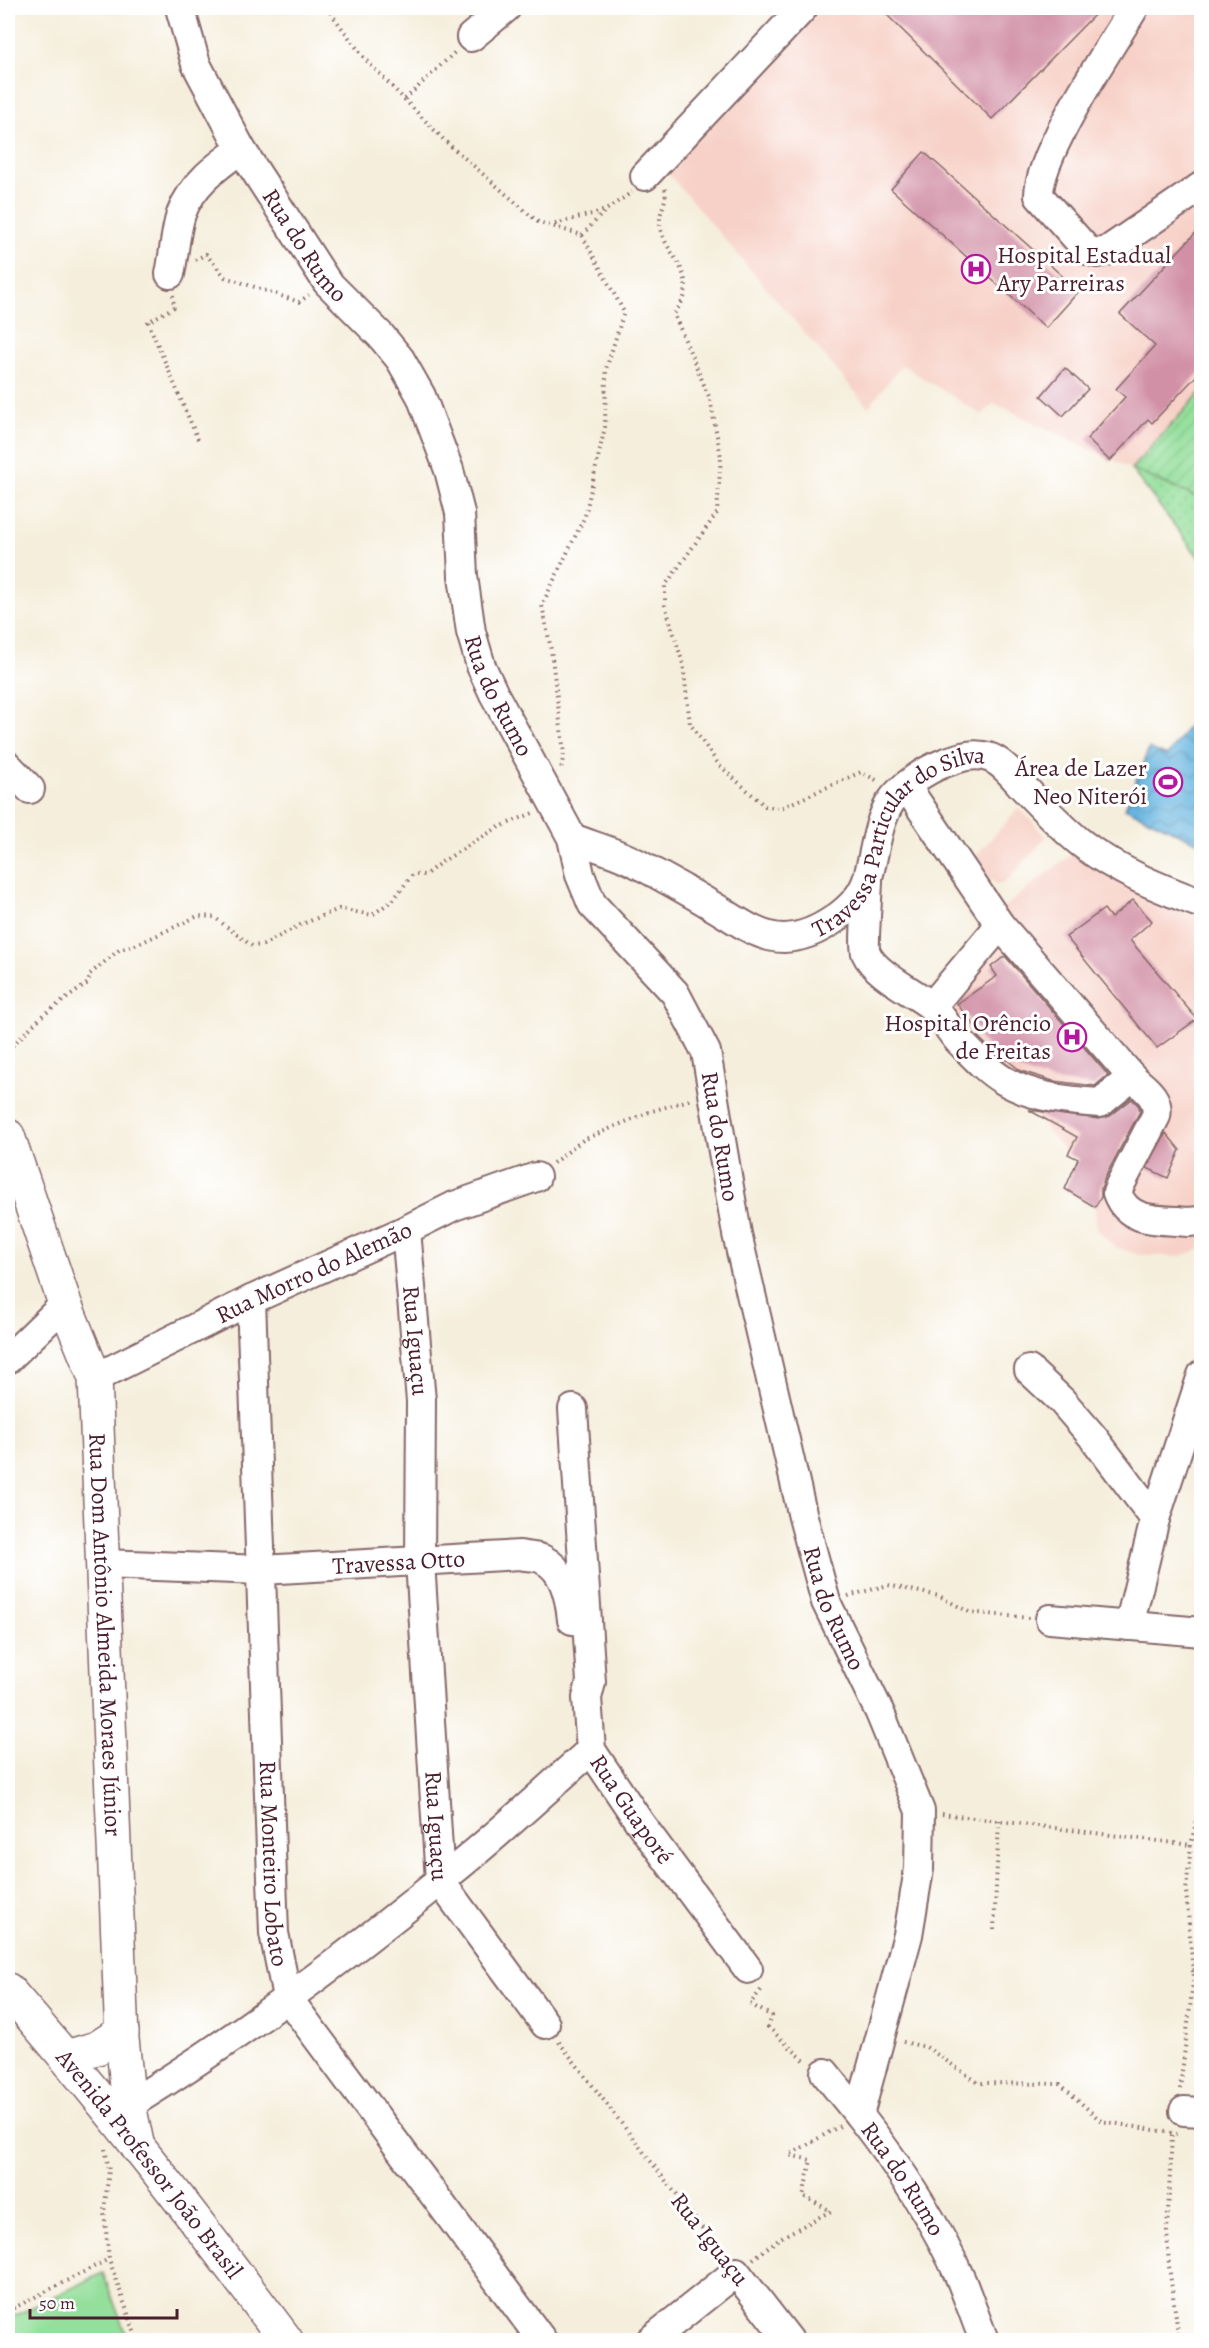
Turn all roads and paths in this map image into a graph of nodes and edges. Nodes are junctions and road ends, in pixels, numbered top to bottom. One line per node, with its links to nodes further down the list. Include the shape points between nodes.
1 (180, 8): 8 (street, Rua do Rumo, via 196,64)
2 (327, 8): 7 (path, via 365,58)
3 (506, 8): 6 (street)
4 (802, 8): 9 (street)
5 (1134, 8): 10 (street, via 1066,123 1041,174 1039,196 1087,250 1096,254 1107,251)
6 (471, 37): 7 (path)
7 (405, 99): 12 (path, via 445,141 538,222)
8 (241, 149): 14 (street, via 212,170 194,190 181,214); 15 (street, Rua do Rumo)
9 (650, 169): 11 (path, via 640,186); 19 (path, via 666,193 660,220 663,237 683,268 686,295 674,314 710,399 721,457 717,513 665,586 665,605 683,664 690,724 719,765 765,806 781,808 861,772)
10 (1202, 186)
11 (606, 210): 12 (path); 13 (path)
12 (553, 225): 13 (path)
13 (582, 235): 20 (path, via 624,312 606,369 606,427 585,516 542,604 564,753)
14 (170, 274): 15 (path, via 206,254 225,277 299,302); 16 (path, via 174,307 148,322)
15 (327, 282): 20 (street, Rua do Rumo, via 400,359 421,396 449,470 460,513 463,576 471,632 481,666)
16 (199, 442)
17 (8, 766): 18 (street)
18 (30, 789)
19 (902, 789): 22 (street, Travessa Particular do Silva, via 889,804); 23 (street, Travessa Particular do Silva, via 958,758 988,757 1002,765 1081,843 1124,872); 24 (street)
20 (554, 804): 21 (street, Rua do Rumo); 26 (path, via 497,828 425,875 412,874 393,900 372,915 339,909 263,945 252,946 214,917 198,916 119,950 90,974 87,983 42,1016)
21 (573, 838): 22 (street, Travessa Particular do Silva, via 637,863 767,936 786,938 825,926 845,911); 28 (street, Rua do Rumo, via 580,875 592,904 675,993 706,1052)
22 (868, 880): 25 (street, via 864,950 869,960)
23 (1202, 904)
24 (1000, 925): 25 (street); 27 (street)
25 (932, 1006): 27 (street, via 956,1038 984,1065 1003,1080 1026,1090 1100,1103)
26 (8, 1050)
27 (1132, 1077): 31 (street, via 1156,1100 1158,1108 1120,1185 1120,1200 1138,1216 1155,1221)
28 (712, 1092): 30 (path, via 649,1112 583,1140); 44 (street, Rua do Rumo, via 737,1234)
29 (8, 1136): 34 (main road, Rua Dom Antônio Almeida Moraes Júnior)
30 (536, 1177): 32 (street, Rua Morro do Alemão, via 454,1206)
31 (1202, 1220)
32 (406, 1230): 33 (street, Rua Morro do Alemão); 41 (street, Rua Iguaçu, via 421,1401)
33 (251, 1300): 38 (street, Rua Morro do Alemão); 43 (street, Rua Monteiro Lobato)
34 (65, 1304): 35 (street); 38 (main road, Rua Dom Antônio Almeida Moraes Júnior)
35 (8, 1359)
36 (1029, 1370): 40 (street, via 1085,1428)
37 (1202, 1375): 40 (street)
38 (95, 1378): 42 (main road, Rua Dom Antônio Almeida Moraes Júnior)
39 (573, 1409): 48 (street, Rua Guaporé, via 591,1682)
40 (1155, 1519): 46 (street)
41 (420, 1561): 43 (street, Travessa Otto); 48 (street, Travessa Otto, via 520,1555 544,1559 565,1586 571,1606 579,1684); 54 (street, Rua Iguaçu)
42 (103, 1564): 43 (street, Travessa Otto); 62 (main road, Rua Dom Antônio Almeida Moraes Júnior)
43 (262, 1570): 60 (street, Rua Monteiro Lobato, via 274,1933)
44 (826, 1602): 45 (path, via 888,1585 939,1596 969,1612); 51 (street, Rua do Rumo, via 880,1713)
45 (1050, 1619): 46 (street)
46 (1129, 1626): 47 (street)
47 (1202, 1632)
48 (587, 1698): 49 (street, Rua Guaporé)
49 (591, 1750): 54 (street); 57 (street, Rua Guaporé, via 639,1823)
50 (1202, 1791): 53 (path)
51 (920, 1811): 52 (path); 63 (street, Rua do Rumo, via 919,1869 908,1935)
52 (999, 1821): 53 (path); 56 (path)
53 (1191, 1845): 58 (path, via 1186,1891)
54 (440, 1881): 60 (street); 61 (street, Rua Iguaçu)
55 (1202, 1908): 58 (path)
56 (994, 1930)
57 (748, 1969): 65 (path, via 767,1980 750,2004 772,2016 768,2027 812,2068)
58 (1193, 1982): 68 (path, via 1179,2104)
59 (8, 1990): 64 (main road, Avenida Professor João Brasil)
60 (287, 1997): 66 (street, via 171,2080); 75 (street, Rua Monteiro Lobato)
61 (545, 2024): 71 (path, Rua Iguaçu)
62 (122, 2032): 64 (main road, via 97,2048); 66 (main road, Rua Dom Antônio Almeida Moraes Júnior)
63 (880, 2037): 67 (street, Rua do Rumo); 68 (path, via 926,2047 980,2083 1060,2084 1101,2121)
64 (66, 2056): 66 (main road, Avenida Professor João Brasil)
65 (825, 2073): 67 (street)
66 (121, 2110): 69 (main road, Rua Dom Antônio Almeida Moraes Júnior); 70 (path, via 100,2122 109,2170 104,2212)
67 (859, 2115): 71 (path, via 789,2154 811,2160 803,2196 831,2211 780,2238); 78 (street, Rua do Rumo, via 924,2208 961,2280)
68 (1186, 2119): 79 (path, via 1167,2231)
69 (138, 2148): 74 (main road, Avenida Professor João Brasil)
70 (109, 2259): 72 (path); 73 (path)
71 (736, 2272): 76 (street); 77 (street, Rua Iguaçu)
72 (8, 2311)
73 (137, 2340)
74 (286, 2340)
75 (542, 2340)
76 (651, 2340)
77 (789, 2340)
78 (984, 2340)
79 (1179, 2340)

